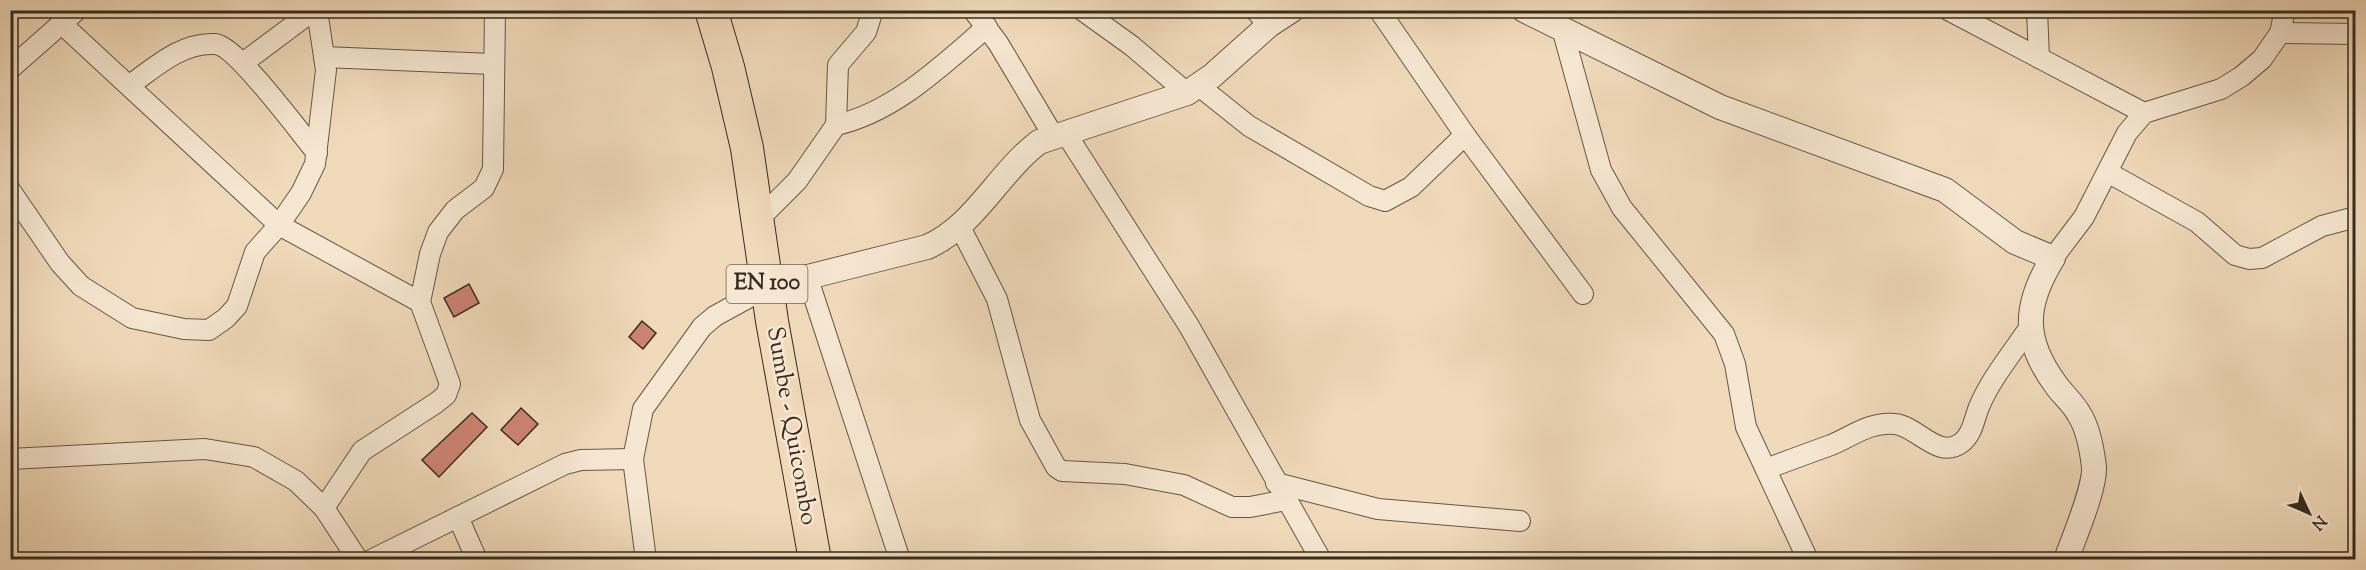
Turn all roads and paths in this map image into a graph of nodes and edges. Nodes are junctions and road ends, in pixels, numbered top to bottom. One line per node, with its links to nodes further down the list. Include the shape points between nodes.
1 (78, 10): 15 (street)
2 (316, 10): 20 (street); 22 (street)
3 (495, 10): 23 (street)
4 (711, 10): 35 (main road, Sumbe - Quicombo / EN 100, via 747,148)
5 (873, 10): 28 (street, via 866,32 838,65)
6 (973, 10): 16 (street)
7 (1082, 10): 26 (street)
8 (1292, 10): 14 (street)
9 (1379, 10): 30 (street)
10 (1524, 10): 17 (street)
11 (1948, 10): 21 (street)
12 (2037, 10): 21 (street)
13 (2285, 10): 18 (street)
14 (1262, 18): 26 (street)
15 (63, 25): 24 (street); 25 (street)
16 (987, 27): 28 (street, via 918,85 859,120); 29 (street)
17 (1562, 28): 38 (street, via 1720,107 1945,190 2015,242); 46 (street, via 1601,170 1622,208 1724,334 1735,364 1746,427)
18 (2280, 33): 19 (street); 27 (street, via 2262,59 2222,89)
19 (2355, 34)
20 (324, 57): 23 (street); 31 (street, via 325,85)
21 (2039, 58): 27 (street)
22 (243, 63): 25 (street, via 228,48 204,44 174,53); 31 (street)
23 (492, 64): 42 (street, via 493,169 484,188 455,210 438,232)
24 (10, 69)
25 (130, 85): 36 (street)
26 (1193, 89): 29 (street); 30 (street, via 1249,126 1369,196 1385,201 1411,187)
27 (2144, 113): 32 (street, via 2127,133)
28 (836, 125): 35 (street, via 797,181)
29 (1059, 134): 37 (street, via 1039,142 1019,157); 47 (street, via 1189,326)
30 (1465, 135): 41 (street)
31 (317, 153): 36 (street, via 310,176)
32 (2109, 173): 34 (street, via 2197,222 2235,255 2249,259 2262,258 2322,226); 38 (street, via 2084,217)
33 (10, 190): 36 (street, via 60,263 81,286 132,318 184,329 208,330 237,306 255,252)
34 (2355, 217)
35 (757, 222): 40 (main road, Sumbe - Quicombo / EN 100)
36 (279, 225): 42 (street)
37 (960, 227): 39 (street, via 927,247); 47 (street, via 997,299 1030,420 1056,467 1062,471 1125,474 1184,485 1232,507 1250,507)
38 (2053, 258): 43 (street, via 2034,292)
39 (807, 276): 40 (street); 56 (street)
40 (768, 287): 45 (street, via 702,327 643,409); 55 (main road, Sumbe - Quicombo / EN 100)
41 (1583, 294)
42 (420, 302): 48 (street, via 448,373 450,384 446,394 362,452)
43 (2031, 325): 46 (street, via 1986,393 1962,443 1950,448 1940,446 1890,423 1857,430 1834,444); 59 (street, via 2038,358 2080,414 2094,469)
44 (10, 459): 48 (street, via 228,451 274,467 296,481)
45 (633, 459): 49 (street, via 565,464); 54 (street)
46 (1766, 469): 58 (street)
47 (1281, 491): 50 (street, via 1378,509); 57 (street)
48 (324, 508): 51 (street)
49 (458, 517): 52 (street); 53 (street)
50 (1520, 521)
51 (358, 560)
52 (371, 560)
53 (477, 560)
54 (646, 560)
55 (815, 560)
56 (900, 560)
57 (1321, 560)
58 (1808, 560)
59 (2066, 560)

